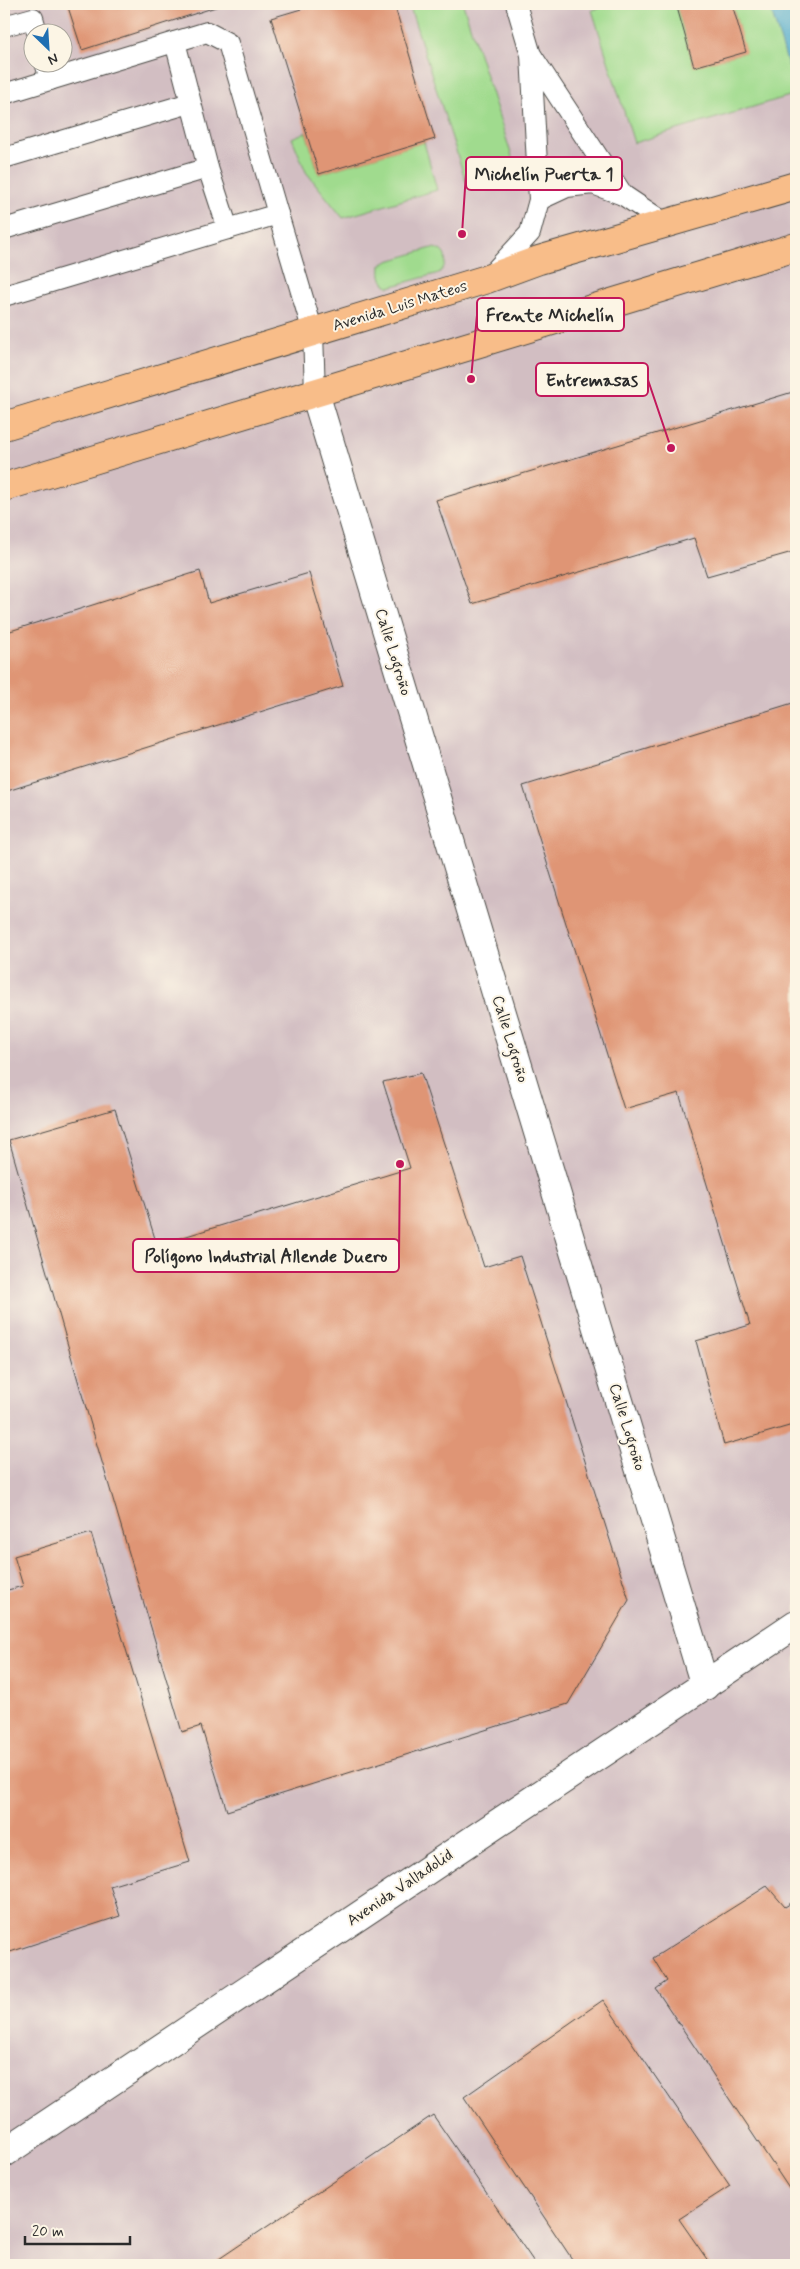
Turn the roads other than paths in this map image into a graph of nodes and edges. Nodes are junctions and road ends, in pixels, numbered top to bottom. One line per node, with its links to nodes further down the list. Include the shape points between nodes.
1 (516, 4): 5 (lane)
2 (34, 22): 3 (lane, via 33,18)
3 (4, 26)
4 (175, 42): 6 (lane); 9 (lane); 15 (lane, via 207,32 228,43)
5 (531, 55): 13 (lane); 14 (lane)
6 (72, 66)
7 (47, 72): 8 (lane)
8 (4, 94)
9 (190, 103): 10 (lane); 11 (lane)
10 (4, 158)
11 (208, 168): 17 (lane); 18 (lane)
12 (796, 186): 16 (highway, Avenida Luis Mateos)
13 (623, 195): 14 (lane, via 593,184 567,187); 16 (lane)
14 (539, 200): 20 (lane, via 530,233)
15 (278, 214): 18 (lane); 22 (lane)
16 (668, 224): 20 (highway, Avenida Luis Mateos, via 539,260)
17 (4, 229)
18 (228, 230): 21 (lane)
19 (796, 247): 23 (highway)
20 (488, 279): 22 (highway, Avenida Luis Mateos)
21 (4, 296)
22 (313, 332): 23 (lane); 24 (highway, Avenida Luis Mateos)
23 (315, 393): 25 (highway); 27 (street, Calle Logroño)
24 (4, 426)
25 (4, 487)
26 (796, 1624): 27 (street, Avenida Valladolid)
27 (705, 1686): 28 (street, Avenida Valladolid)
28 (4, 2152)

